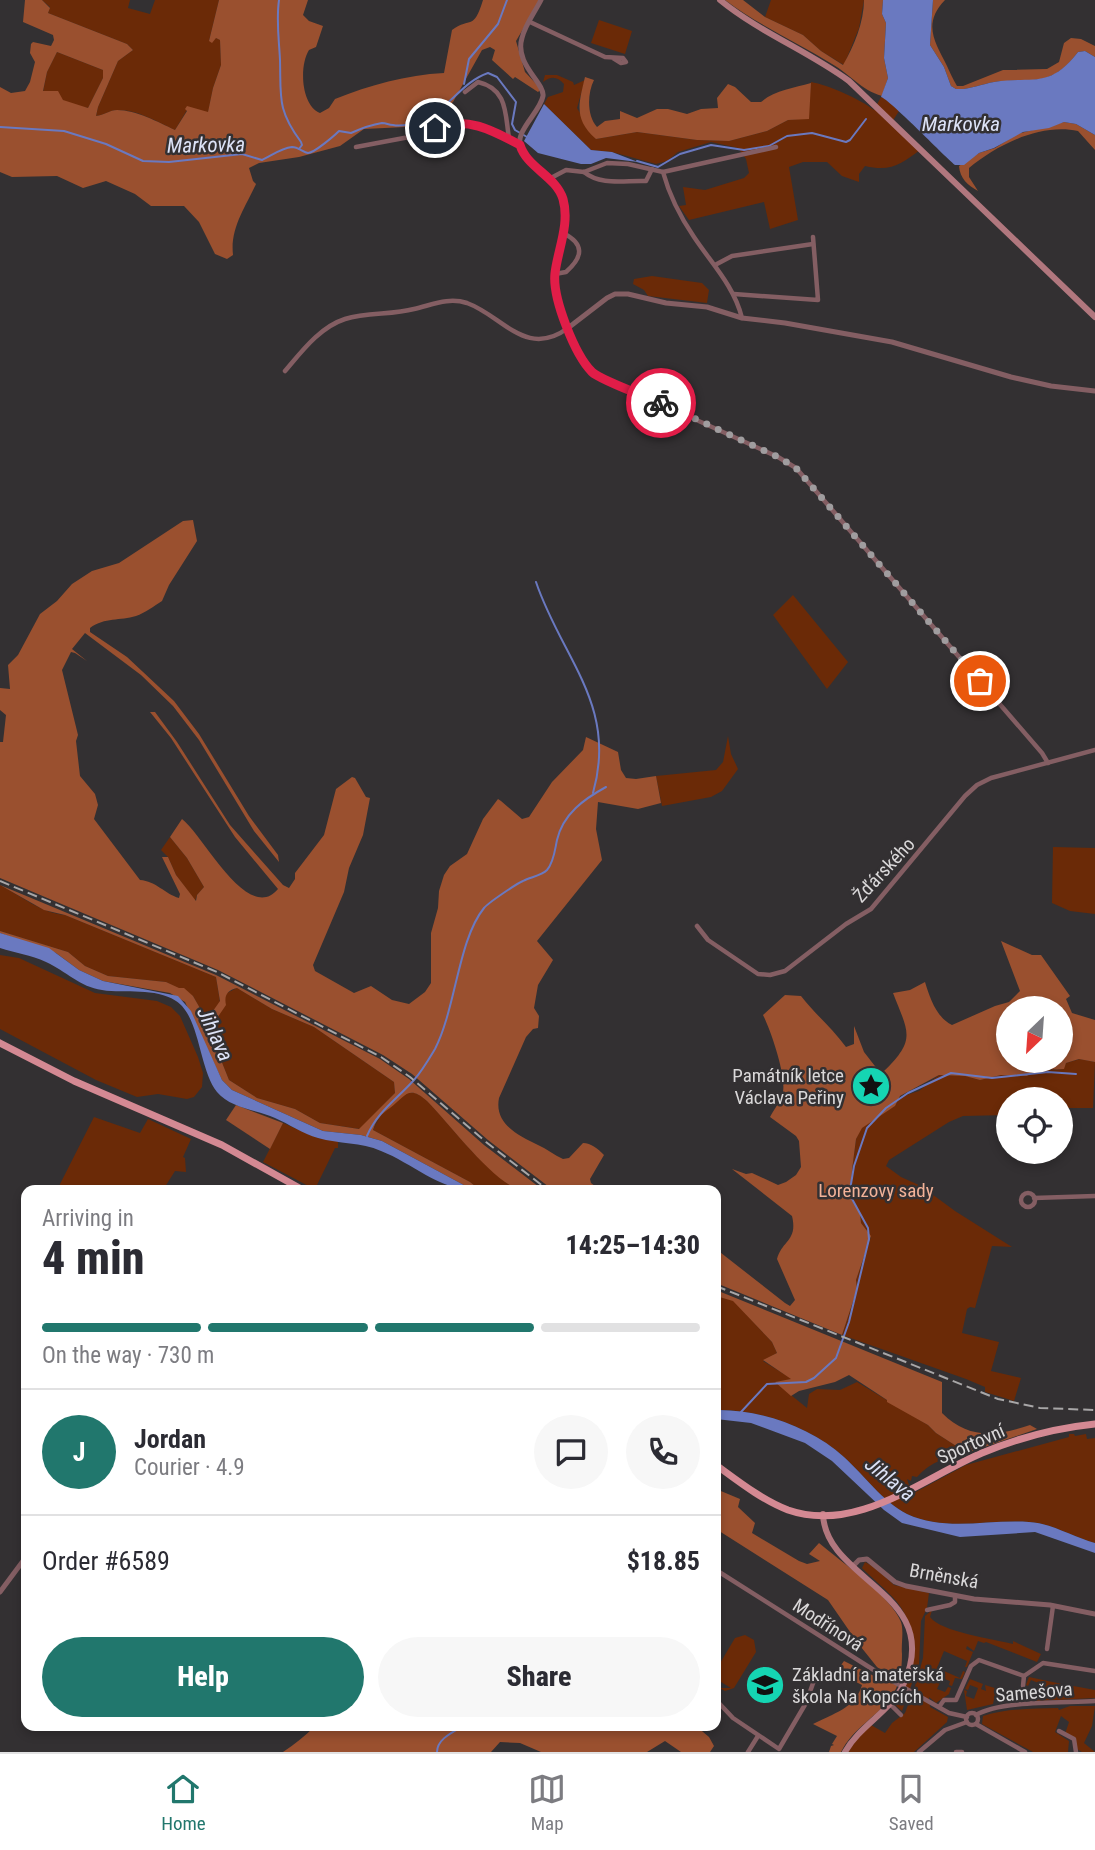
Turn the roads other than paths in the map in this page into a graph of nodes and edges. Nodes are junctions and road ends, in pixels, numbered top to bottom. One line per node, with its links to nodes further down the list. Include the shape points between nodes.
1 (541, 0): 3 (street)
2 (720, 0): 20 (main road, via 849,81)
3 (530, 22): 4 (street); 7 (street, via 521,45 525,66 543,92)
4 (613, 58)
5 (465, 92): 6 (street, via 478,82 491,86 506,107)
6 (509, 139): 7 (street); 9 (street, via 481,125 446,124 420,135)
7 (520, 145): 13 (street)
8 (776, 146): 12 (street)
9 (356, 147)
10 (652, 169): 11 (street, via 607,163); 11 (street, via 646,181 624,183 594,179); 12 (street)
11 (584, 172): 13 (street, via 566,170)
12 (663, 172): 17 (street, via 692,234)
13 (549, 179): 14 (street, via 563,200)
14 (563, 233): 18 (street); 18 (street, via 575,239 579,255 566,272)
15 (813, 237): 16 (street)
16 (813, 244): 17 (street, via 732,256); 19 (street, via 818,300)
17 (715, 265): 19 (street)
18 (555, 274): 22 (street, via 555,298)
19 (734, 294): 21 (street)
20 (1095, 317)
21 (742, 318): 22 (street, via 707,307 615,294); 26 (street, via 892,342 1011,377)
22 (568, 328): 23 (street); 24 (street)
23 (557, 336): 24 (street); 25 (street, via 529,338 467,303 450,300 344,319 312,340)
24 (570, 338): 28 (street, via 593,373 796,468)
25 (285, 371)
26 (1095, 391)
27 (1095, 750): 28 (street, Žďárského)
28 (1048, 764): 29 (street, Žďárského, via 977,785 871,909 785,971 758,974 708,940)
29 (698, 926)
30 (0, 1043): 31 (main road, via 74,1081 222,1145)
31 (294, 1185)
32 (1095, 1196): 33 (street)
33 (1034, 1198)
34 (1095, 1424): 36 (main road, Sportovní, via 1000,1446 867,1508)
35 (721, 1468): 36 (main road, Sportovní, via 771,1501)
36 (824, 1518): 38 (main road, via 834,1545)
37 (21, 1564): 40 (street)
38 (853, 1566): 41 (street, Brněnská, via 867,1559 898,1584); 51 (main road, via 894,1603 908,1629 910,1667)
39 (721, 1573): 53 (street, Modřínová)
40 (0, 1592)
41 (955, 1596): 42 (street, Brněnská); 43 (street, via 953,1604)
42 (1053, 1606): 44 (street, Brněnská); 45 (street)
43 (927, 1610)
44 (1095, 1614)
45 (1047, 1649)
46 (1095, 1671): 48 (street, via 1042,1663)
47 (817, 1672): 62 (street)
48 (1024, 1675): 49 (street); 53 (street, via 979,1660 957,1699)
49 (1023, 1686)
50 (1095, 1701): 56 (street, Samešova, via 1007,1706)
51 (890, 1704): 54 (street); 64 (main road)
52 (721, 1705): 61 (street)
53 (936, 1706): 55 (street, Modřínová)
54 (901, 1715)
55 (953, 1715): 57 (street, Modřínová); 59 (street)
56 (976, 1715): 57 (street, Samešova, via 970,1713); 58 (street, Samešova)
57 (967, 1719): 58 (street, Samešova); 59 (street, Samešova)
58 (976, 1724): 68 (street)
59 (952, 1726): 65 (street, Samešova)
60 (1059, 1731): 69 (street, via 1074,1739)
61 (758, 1736): 62 (street); 63 (street)
62 (781, 1750)
63 (748, 1752)
64 (845, 1752)
65 (919, 1752)
66 (956, 1752): 67 (street)
67 (962, 1752)
68 (1025, 1752)
69 (1076, 1752)

